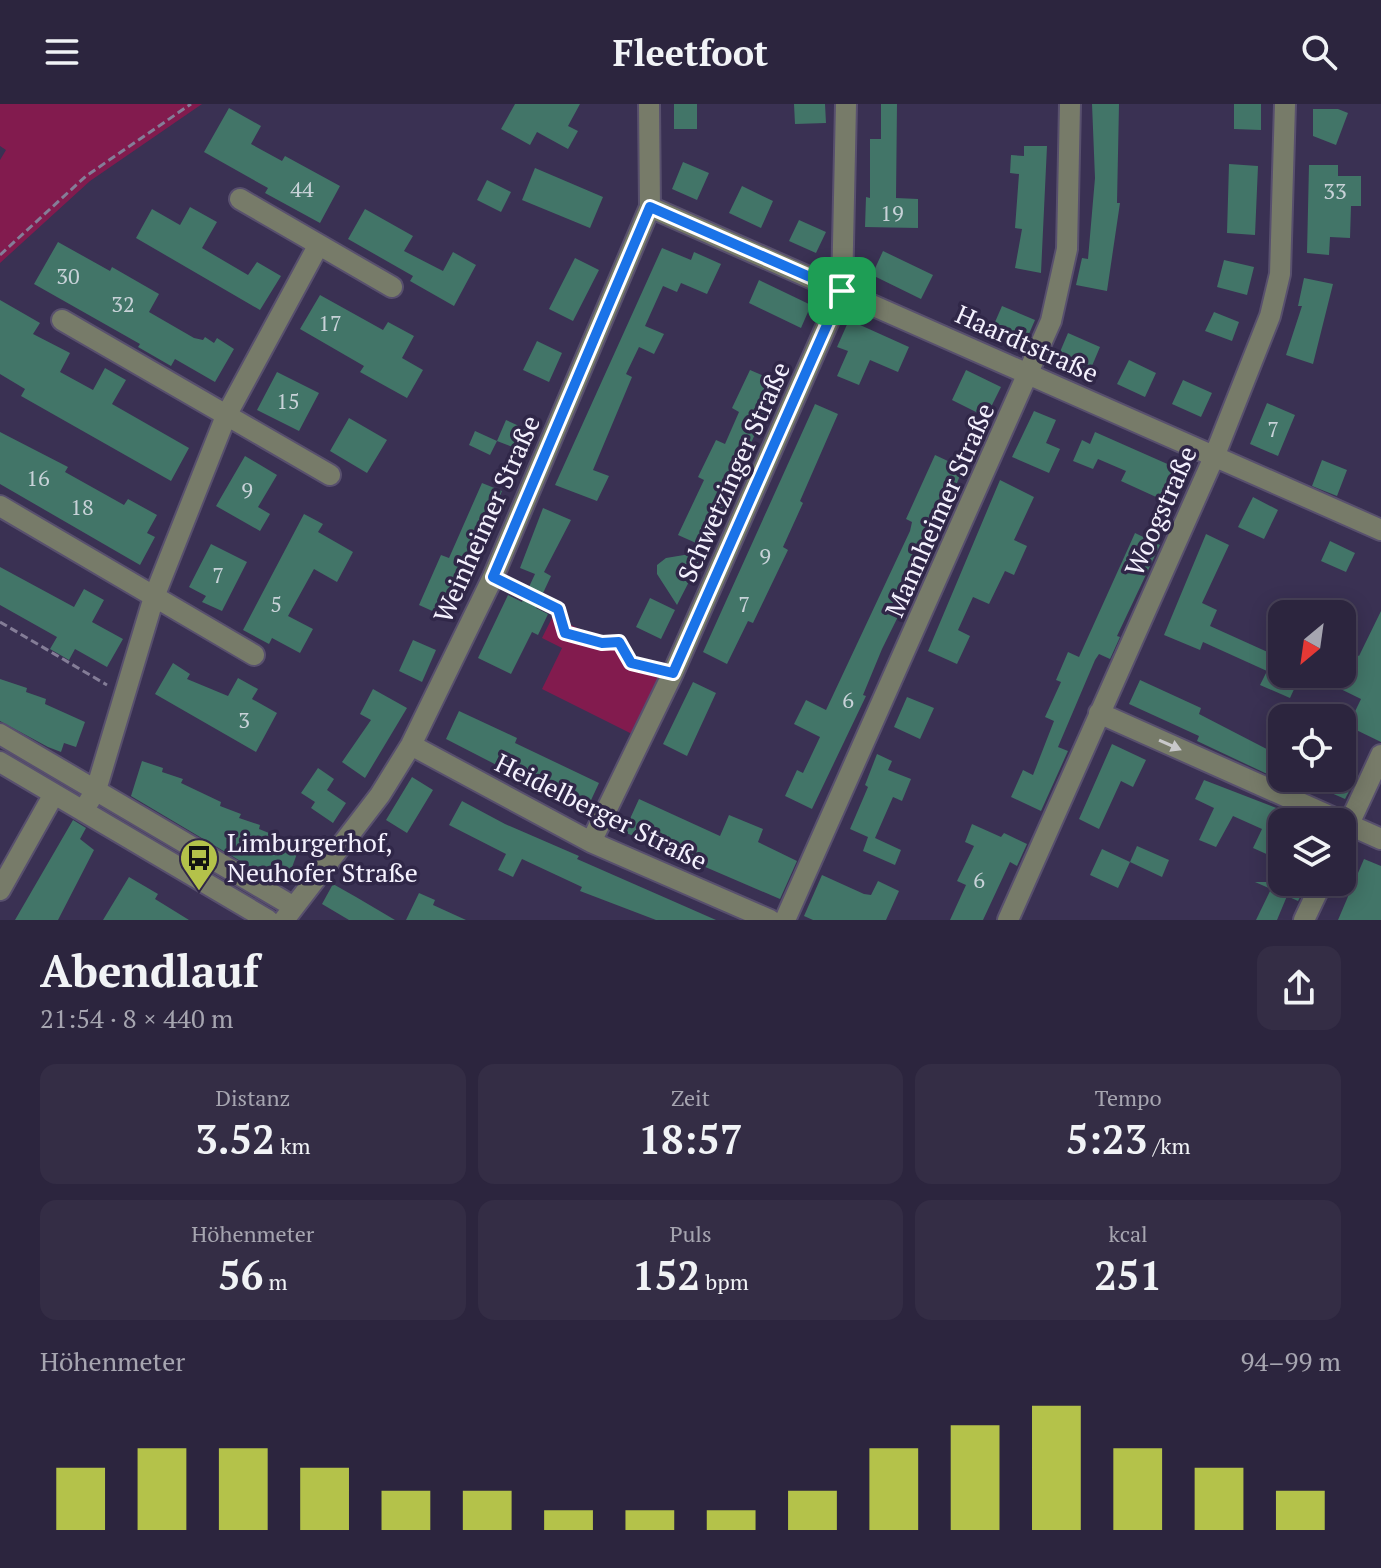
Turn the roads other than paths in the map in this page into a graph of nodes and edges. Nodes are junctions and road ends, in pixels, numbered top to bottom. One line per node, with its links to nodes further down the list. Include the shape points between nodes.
1 (649, 104): 6 (street, Weinheimer Straße)
2 (846, 104): 9 (street, Schwetzinger Straße)
3 (1070, 104): 11 (street, Mannheimer Straße, via 1067,249 1051,321)
4 (1285, 104): 13 (street, Woogstraße, via 1280,274 1252,369)
5 (240, 199): 7 (street)
6 (650, 207): 9 (street, Haardtstraße); 21 (street, Weinheimer Straße, via 493,577)
7 (318, 246): 8 (street); 12 (street)
8 (392, 287)
9 (842, 291): 11 (street, Haardtstraße); 31 (street, Schwetzinger Straße, via 673,673)
10 (62, 320): 12 (street)
11 (1030, 372): 13 (street, Haardtstraße); 37 (street, Mannheimer Straße)
12 (226, 416): 14 (street); 17 (street)
13 (1214, 457): 16 (street, Haardtstraße); 19 (street, Woogstraße)
14 (330, 475)
15 (0, 506): 17 (street)
16 (1381, 530)
17 (154, 597): 18 (street); 24 (street)
18 (254, 655)
19 (1099, 713): 26 (street, one-way to 26); 38 (street, Woogstraße)
20 (0, 734): 24 (street)
21 (411, 745): 31 (street, Heidelberger Straße); 34 (street, Weinheimer Straße, via 380,795)
22 (1381, 755): 27 (street)
23 (0, 762): 25 (street)
24 (96, 790): 28 (street); 34 (street)
25 (54, 794): 28 (street); 32 (street)
26 (1295, 808)
27 (1356, 808)
28 (83, 811): 35 (street)
29 (1356, 834): 30 (street)
30 (1381, 839)
31 (591, 842): 36 (street, Heidelberger Straße)
32 (0, 890)
33 (1315, 896): 39 (street)
34 (289, 914)
35 (268, 920)
36 (770, 920)
37 (785, 920)
38 (1008, 920)
39 (1304, 920)

